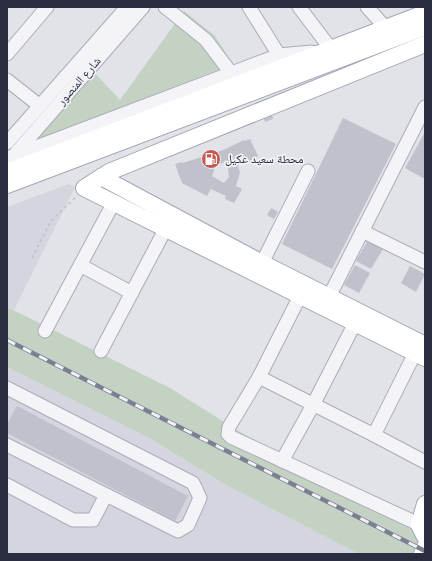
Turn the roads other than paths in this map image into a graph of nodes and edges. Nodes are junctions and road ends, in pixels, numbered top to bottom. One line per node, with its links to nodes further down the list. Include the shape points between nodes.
1 (47, 7): 13 (street)
2 (127, 7): 18 (street, شارع المنصور)
3 (143, 7): 21 (street, شارع المنصور)
4 (165, 7): 16 (street, via 206,40)
5 (248, 7): 14 (street)
6 (299, 7): 12 (street)
7 (367, 7): 10 (street)
8 (425, 12): 10 (main road)
9 (425, 27): 15 (main road)
10 (386, 28): 12 (main road)
11 (425, 44): 24 (main road)
12 (328, 50): 14 (street); 15 (main road)
13 (7, 54)
14 (279, 55): 16 (street)
15 (294, 70): 23 (main road); 25 (main road)
16 (231, 73): 21 (street)
17 (7, 80): 18 (street)
18 (40, 106): 20 (street, شارع المنصور)
19 (425, 107): 28 (street)
20 (7, 143)
21 (11, 156)
22 (308, 171): 30 (street)
23 (7, 172)
24 (101, 177): 26 (main road, via 84,188); 30 (main road)
25 (7, 185)
26 (114, 202): 27 (main road); 31 (street)
27 (166, 228): 32 (street); 33 (main road)
28 (362, 231): 29 (street); 34 (street)
29 (425, 262)
30 (262, 263): 34 (main road)
31 (80, 265): 32 (street); 36 (street)
32 (132, 292): 37 (street)
33 (300, 296): 35 (main road); 39 (street)
34 (329, 297): 38 (main road)
35 (355, 323): 38 (main road); 41 (street)
36 (45, 331)
37 (101, 351)
38 (422, 352): 42 (street)
39 (259, 377): 41 (street); 44 (street, via 227,431 231,437)
40 (7, 388): 47 (street, via 193,483 200,498 188,525 178,531)
41 (313, 406): 42 (street); 44 (street)
42 (374, 435): 45 (street)
43 (7, 445): 47 (street)
44 (282, 461): 49 (street)
45 (425, 462)
46 (7, 485): 47 (street, via 73,520 93,520)
47 (106, 495)
48 (425, 504): 49 (main road)
49 (423, 529)
50 (425, 547): 51 (main road)
51 (422, 554)

